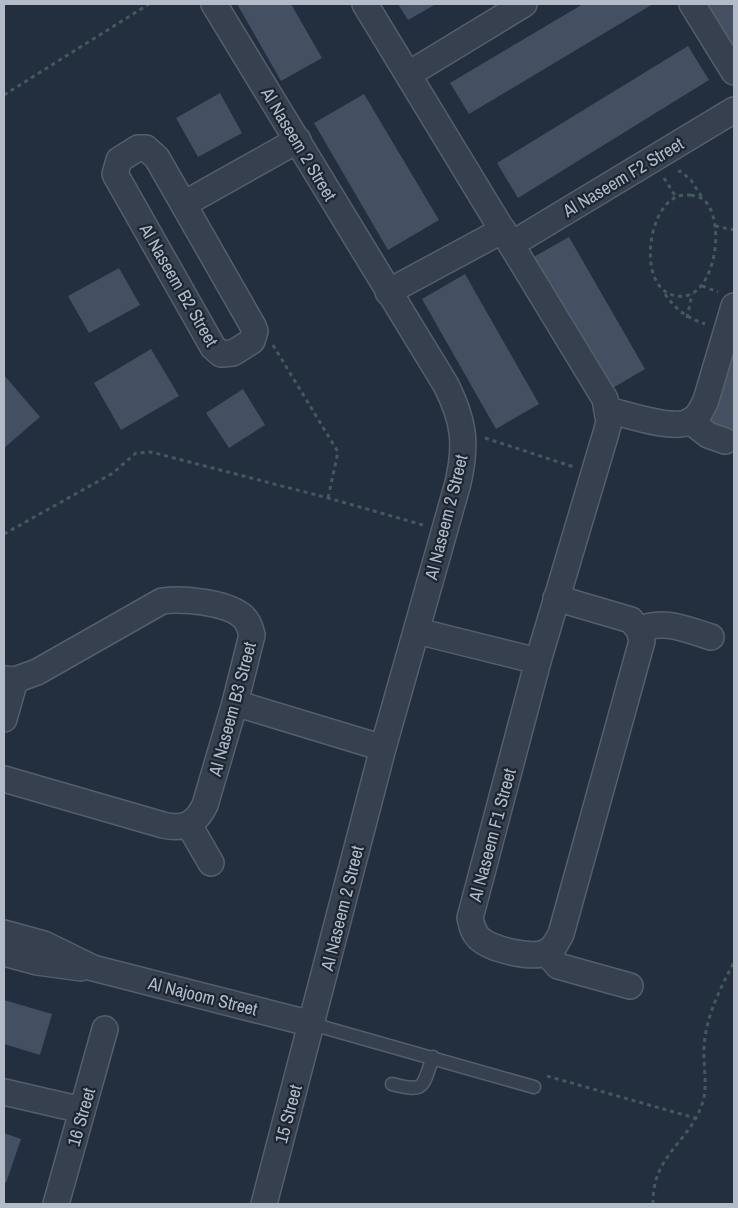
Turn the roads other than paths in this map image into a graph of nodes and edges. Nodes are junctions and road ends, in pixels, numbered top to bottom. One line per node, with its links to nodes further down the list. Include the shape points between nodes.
1 (214, 4): 8 (street, Al Naseem 2 Street)
2 (365, 4): 6 (street)
3 (524, 4): 6 (street)
4 (692, 4): 5 (street)
5 (734, 72)
6 (409, 74): 10 (street)
7 (734, 110): 10 (street, Al Naseem F2 Street)
8 (298, 140): 9 (street); 11 (street, Al Naseem 2 Street)
9 (184, 204): 9 (street, Al Naseem B2 Street, via 152,152 146,148 138,148 115,166 119,180 216,351 233,353 252,341 255,331)
10 (507, 237): 11 (street, Al Naseem F2 Street); 13 (street)
11 (388, 292): 18 (street, Al Naseem 2 Street, via 446,385 457,407 463,430 464,457)
12 (734, 306): 14 (street, via 706,400 700,413)
13 (608, 410): 14 (street, via 677,424); 16 (street, Al Naseem F1 Street, via 609,422)
14 (690, 421): 15 (street, via 708,435)
15 (725, 441)
16 (556, 598): 17 (street, via 631,620); 20 (street, Al Naseem F1 Street)
17 (640, 630): 19 (street, via 661,623); 29 (street, via 641,647 561,934 556,945)
18 (416, 631): 20 (street); 24 (street, Al Naseem 2 Street)
19 (711, 638)
20 (538, 661): 29 (street, Al Naseem F1 Street, via 470,918 473,930 492,946 534,956)
21 (9, 680): 22 (street, Al Naseem B3 Street, via 37,672 162,601 179,598 232,610 249,624 252,635); 23 (street, Al Naseem B3 Street)
22 (236, 703): 24 (street); 26 (street, Al Naseem B3 Street, via 205,805 199,817)
23 (4, 719)
24 (383, 748): 31 (street, Al Naseem 2 Street)
25 (4, 780): 26 (street, via 163,825 176,828)
26 (189, 825): 27 (street)
27 (211, 863)
28 (9, 944): 31 (street, Al Najoom Street, via 56,966 93,968)
29 (546, 952): 30 (street, via 558,966)
30 (630, 986)
31 (312, 1024): 33 (lane); 39 (street, 15 Street)
32 (105, 1029): 37 (street, 16 Street)
33 (432, 1058): 34 (lane, via 418,1088 414,1090); 35 (lane)
34 (392, 1084)
35 (534, 1086)
36 (4, 1092): 37 (street)
37 (82, 1110): 38 (street, 16 Street)
38 (56, 1204)
39 (264, 1204)

